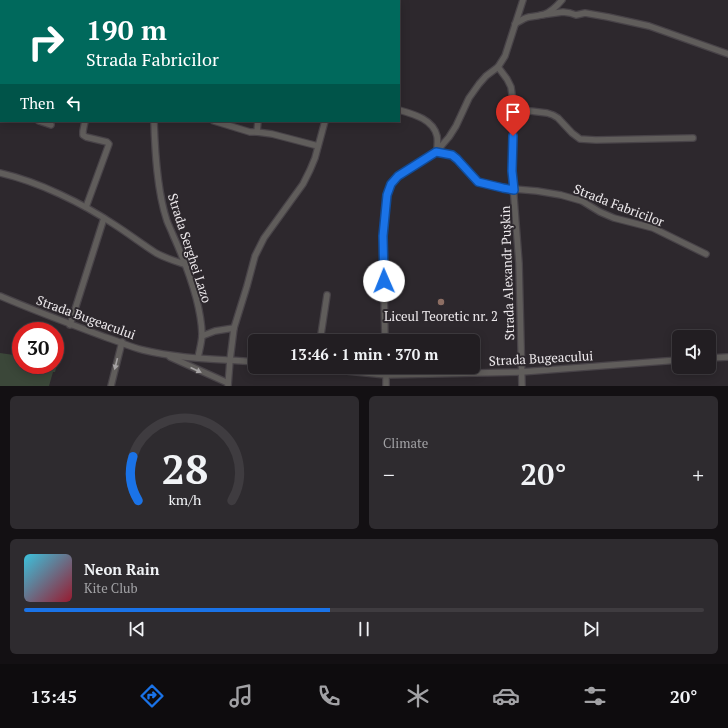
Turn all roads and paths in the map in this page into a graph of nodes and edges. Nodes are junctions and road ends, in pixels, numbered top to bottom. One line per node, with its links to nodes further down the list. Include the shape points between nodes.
1 (523, 0): 4 (street)
2 (562, 0): 3 (street, via 549,12)
3 (541, 15): 4 (street, via 522,19); 5 (street, via 563,12 608,17 649,26)
4 (515, 24): 6 (street, via 505,56)
5 (728, 54)
6 (498, 67): 7 (street, Strada Alexandr Pușkin, via 511,87); 19 (street, via 478,84 456,126)
7 (514, 109): 17 (street, via 554,115 580,138); 21 (street, Strada Alexandr Pușkin)
8 (400, 110): 19 (street, via 414,114 433,127 437,137)
9 (42, 122): 15 (street)
10 (85, 122): 22 (street, via 83,135 109,144)
11 (154, 122): 25 (street, Strada Serghei Lazo, via 163,208)
12 (217, 122): 16 (street)
13 (258, 122): 16 (street)
14 (325, 122): 18 (street)
15 (51, 125)
16 (258, 132): 18 (street)
17 (693, 138)
18 (318, 146): 29 (street, via 303,184 264,238 255,256)
19 (436, 152): 21 (street, Strada Fabricilor, via 452,155 478,182); 31 (street, via 398,176 391,184 387,195 383,236)
20 (0, 173): 22 (street, via 40,186)
21 (514, 190): 24 (street, Strada Fabricilor, via 562,195 582,201 614,218 653,228); 41 (street, Strada Alexandr Pușkin, via 519,263)
22 (86, 207): 23 (street)
23 (104, 218): 25 (street, via 168,259); 28 (street)
24 (706, 254)
25 (184, 264): 32 (street, Strada Serghei Lazo, via 200,315)
26 (326, 295): 30 (street)
27 (0, 296): 28 (street, Strada Bugeacului)
28 (70, 325): 33 (street, Strada Bugeacului)
29 (234, 328): 32 (street); 38 (street)
30 (321, 334)
31 (385, 334)
32 (202, 336): 36 (street, Strada Serghei Lazo)
33 (122, 342): 34 (street, Strada Bugeacului, via 142,350); 45 (street, one-way to 45)
34 (165, 354): 36 (street, Strada Bugeacului); 44 (street, Strada Bugeacului, one-way to 44)
35 (728, 357): 37 (street)
36 (198, 358): 38 (street, Strada Bugeacului)
37 (716, 358)
38 (230, 360): 39 (street, Strada Bugeacului); 44 (street)
39 (248, 361)
40 (672, 361): 41 (street, Strada Bugeacului)
41 (521, 372): 43 (street, Strada Bugeacului); 47 (street, Strada Alexandr Pușkin)
42 (376, 374): 43 (street, Strada Bugeacului)
43 (386, 375): 46 (street)
44 (228, 385)
45 (111, 386)
46 (386, 386)
47 (522, 386)

